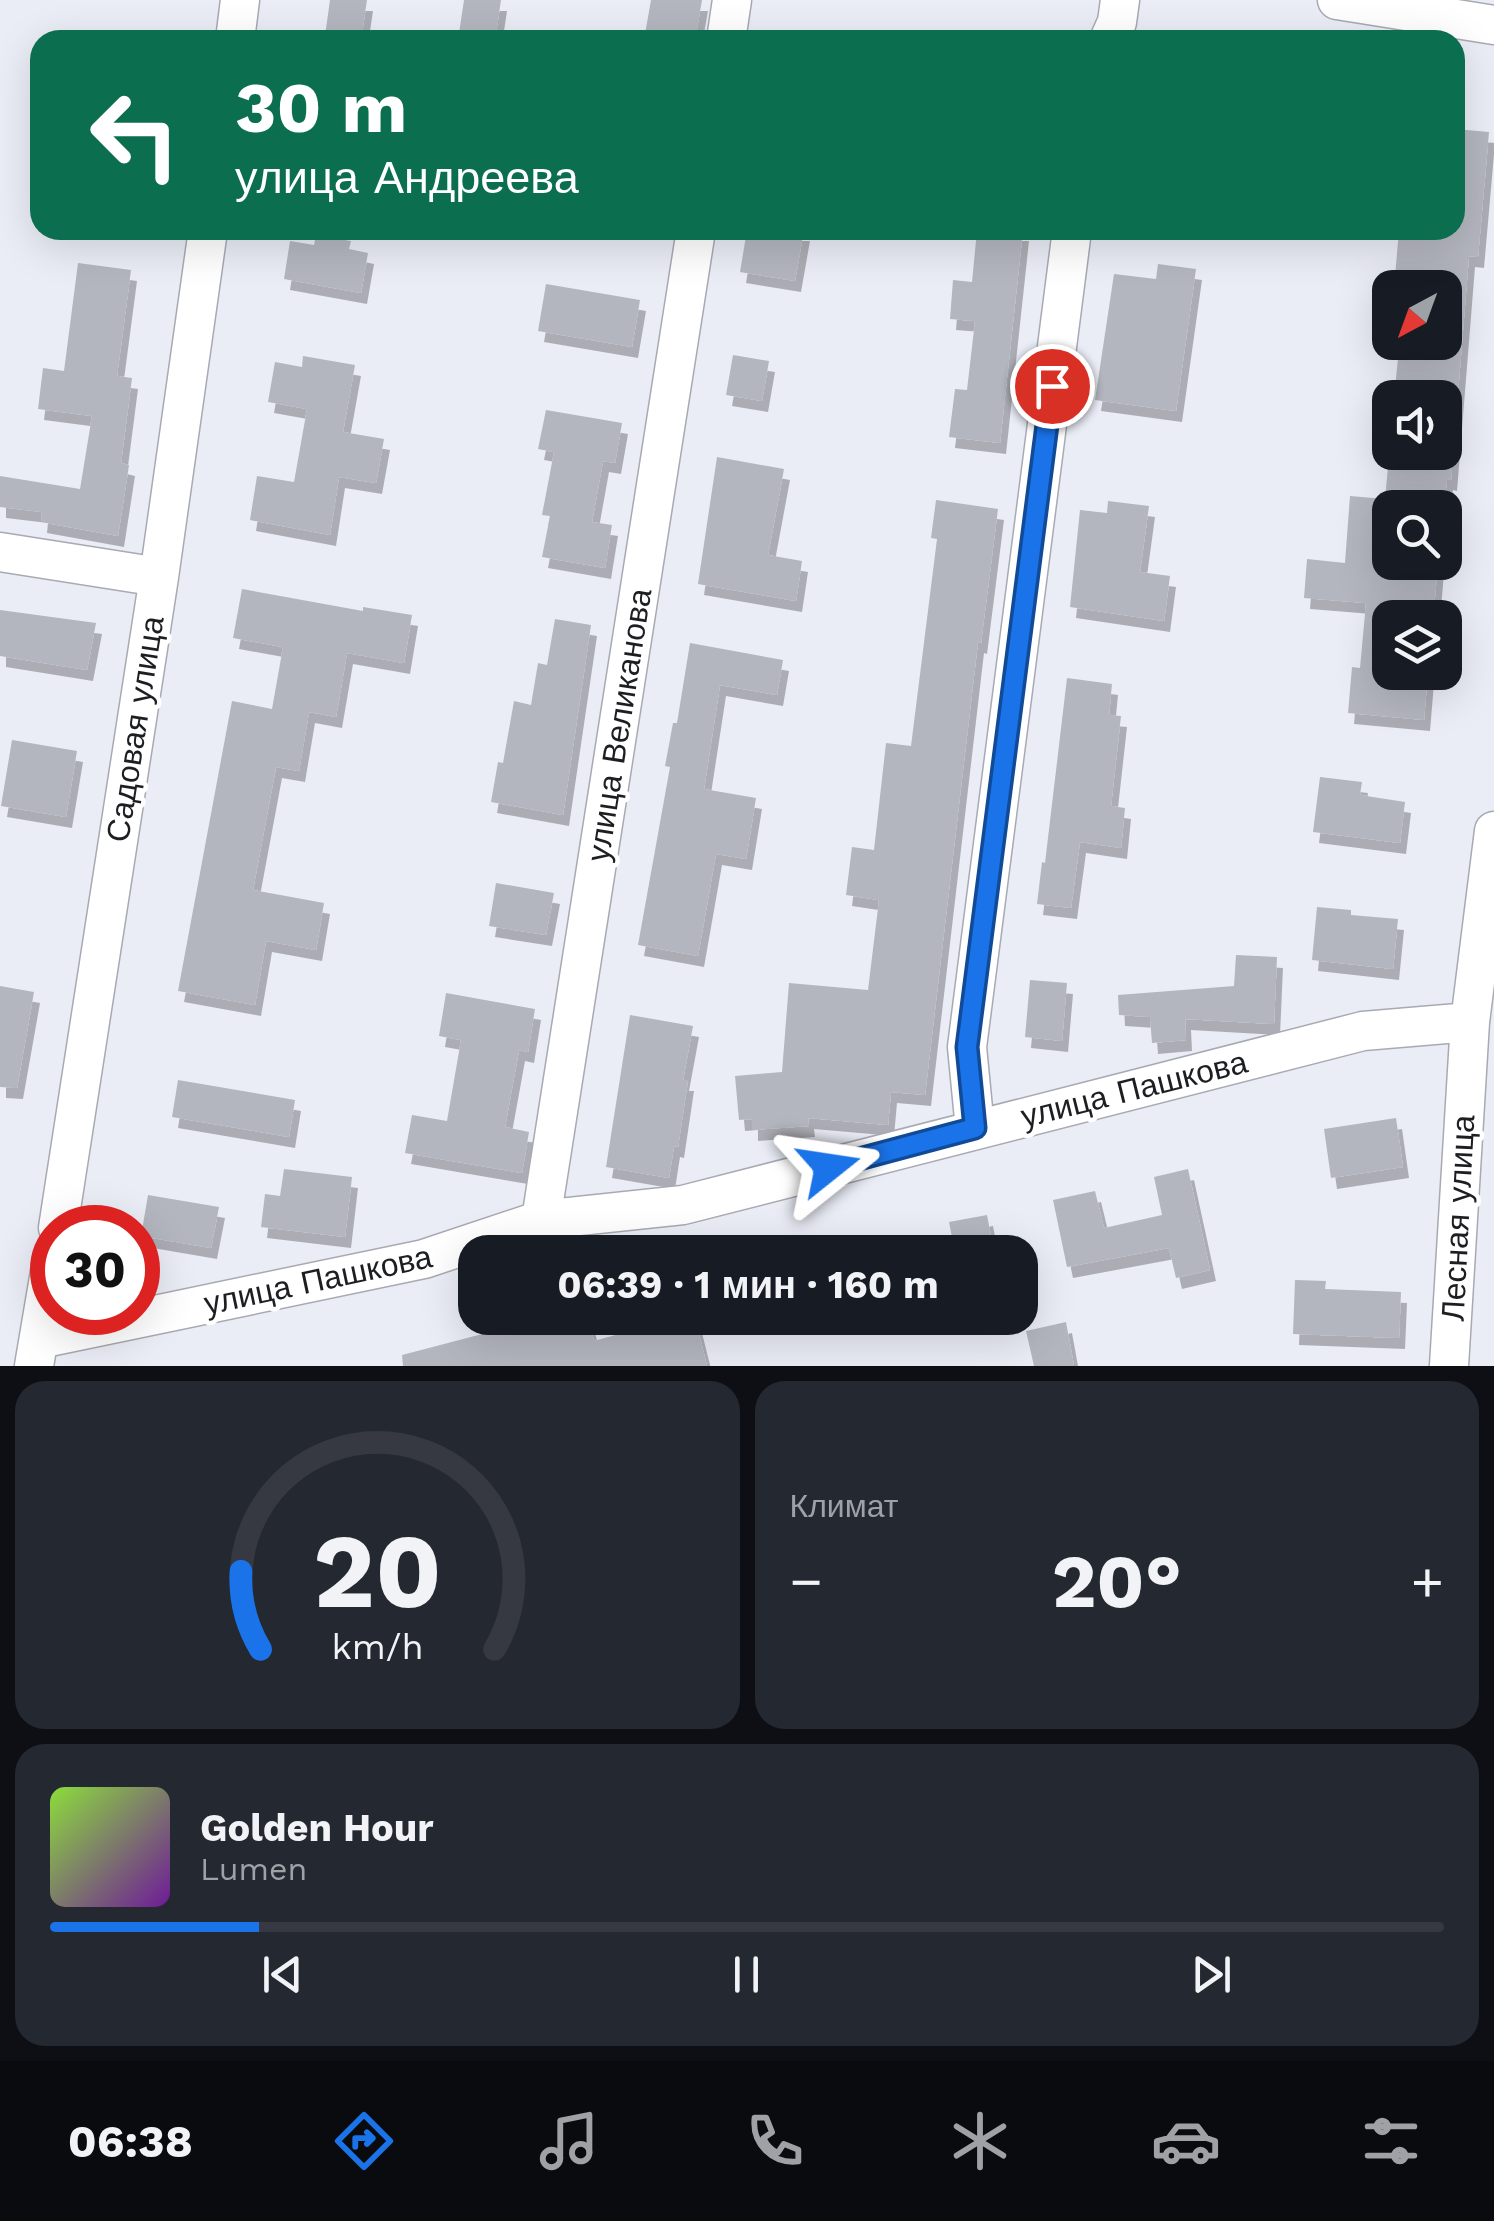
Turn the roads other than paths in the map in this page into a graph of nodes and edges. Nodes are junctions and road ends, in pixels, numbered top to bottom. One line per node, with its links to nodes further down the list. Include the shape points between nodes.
1 (240, 0): 6 (street)
2 (732, 0): 7 (street)
3 (1120, 0): 8 (street)
4 (1338, 0): 5 (street)
5 (1494, 25)
6 (236, 30)
7 (728, 30)
8 (1113, 30)
9 (207, 240): 13 (street, Садовая улица)
10 (694, 240): 18 (street, улица Великанова)
11 (1071, 240): 16 (street, via 967,1047)
12 (0, 552): 13 (street)
13 (159, 577): 17 (street, Садовая улица)
14 (1494, 831): 15 (street, Лесная улица)
15 (1470, 1022): 16 (street, улица Пашкова, via 1363,1031); 20 (street, Лесная улица)
16 (975, 1128): 18 (street, улица Пашкова, via 683,1205)
17 (62, 1205)
18 (542, 1220): 19 (street, улица Пашкова, via 424,1259)
19 (37, 1352)
20 (1450, 1366)

